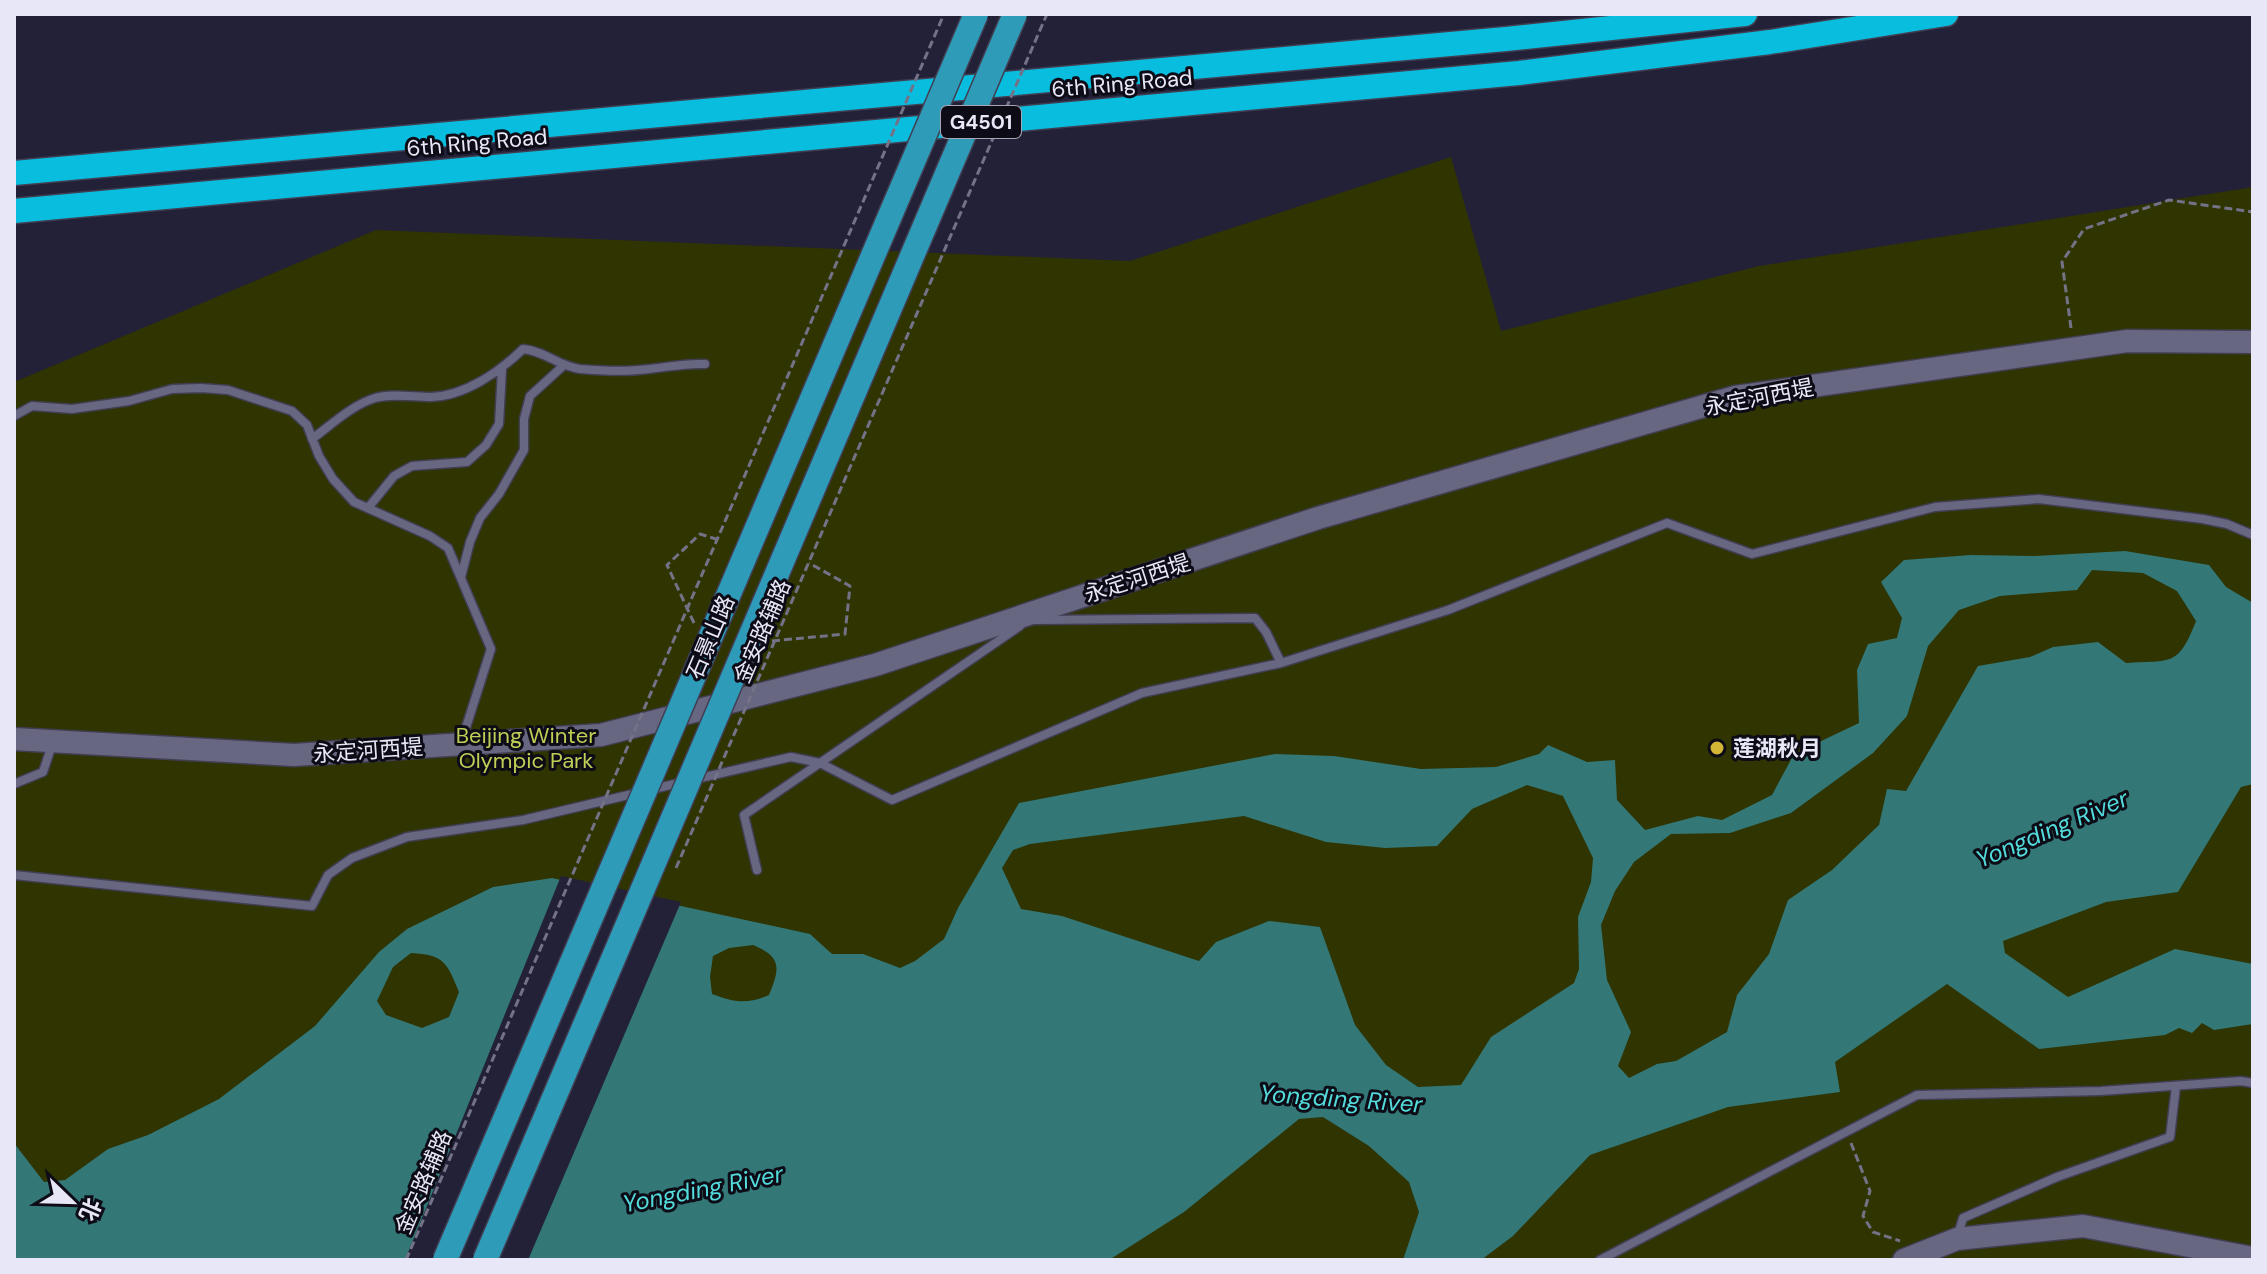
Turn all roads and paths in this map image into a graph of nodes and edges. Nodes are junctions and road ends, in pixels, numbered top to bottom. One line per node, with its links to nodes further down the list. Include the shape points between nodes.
1 (944, 14): 19 (path, 金安路辅路, bridge)
2 (976, 14): 41 (main road, 石景山路, bridge)
3 (1015, 14): 42 (main road, 石景山路, bridge)
4 (1047, 14): 20 (path, 金安路辅路, bridge)
5 (1745, 14): 7 (highway, 6th Ring Road / G4501)
6 (1946, 14): 8 (highway, 6th Ring Road / G4501, via 1519,73)
7 (14, 173)
8 (14, 211)
9 (2253, 212): 11 (path, via 2169,200 2084,229 2062,262)
10 (2253, 342): 11 (street, 永定河西堤, via 2127,341)
11 (2074, 348): 22 (street, 永定河西堤, via 1735,397 1318,518)
12 (705, 364): 13 (lane, via 624,371)
13 (563, 366): 14 (lane, via 539,350 523,349); 21 (lane, via 530,396 524,450 480,518)
14 (502, 369): 16 (lane, via 434,397 375,398); 17 (lane, via 499,424 486,445 467,462 412,466 394,476)
15 (14, 416): 16 (lane, via 32,406 72,409 172,389 228,390 292,411 307,425)
16 (312, 439): 17 (lane, via 333,479 354,502)
17 (368, 508): 21 (lane, via 448,548)
18 (2253, 535): 25 (lane, via 2203,519 2039,499 1935,507 1752,554 1667,523 1448,610)
19 (719, 540): 23 (path, via 700,534 667,565); 40 (path, 金安路辅路, bridge)
20 (809, 563): 24 (path, via 850,586 845,634); 31 (path, 金安路辅路, bridge)
21 (460, 578): 28 (lane, via 491,649)
22 (1025, 618): 25 (lane, via 1255,618); 28 (street, 永定河西堤, via 875,665 601,735); 29 (lane)
23 (698, 631)
24 (762, 642)
25 (1281, 663): 29 (lane, via 1142,693 892,800)
26 (14, 739): 27 (street, 永定河西堤)
27 (54, 742): 28 (street, 永定河西堤, via 294,755); 30 (lane, via 43,772)
28 (461, 744)
29 (820, 763): 32 (lane, via 744,815); 33 (lane, via 791,757 523,820 407,837 352,858 328,875 312,906)
30 (14, 784)
31 (676, 868)
32 (757, 870)
33 (14, 875)
34 (2253, 1083): 35 (lane)
35 (2176, 1086): 36 (lane, via 1917,1095); 37 (lane, via 2170,1137 1963,1218)
36 (1847, 1132): 38 (path, via 1870,1191 1863,1216 1873,1232); 43 (lane)
37 (1957, 1239): 38 (street); 39 (street, via 2083,1226)
38 (1926, 1250): 44 (street)
39 (2253, 1258)
40 (406, 1260)
41 (445, 1260)
42 (485, 1260)
43 (1600, 1260)
44 (1904, 1260)

